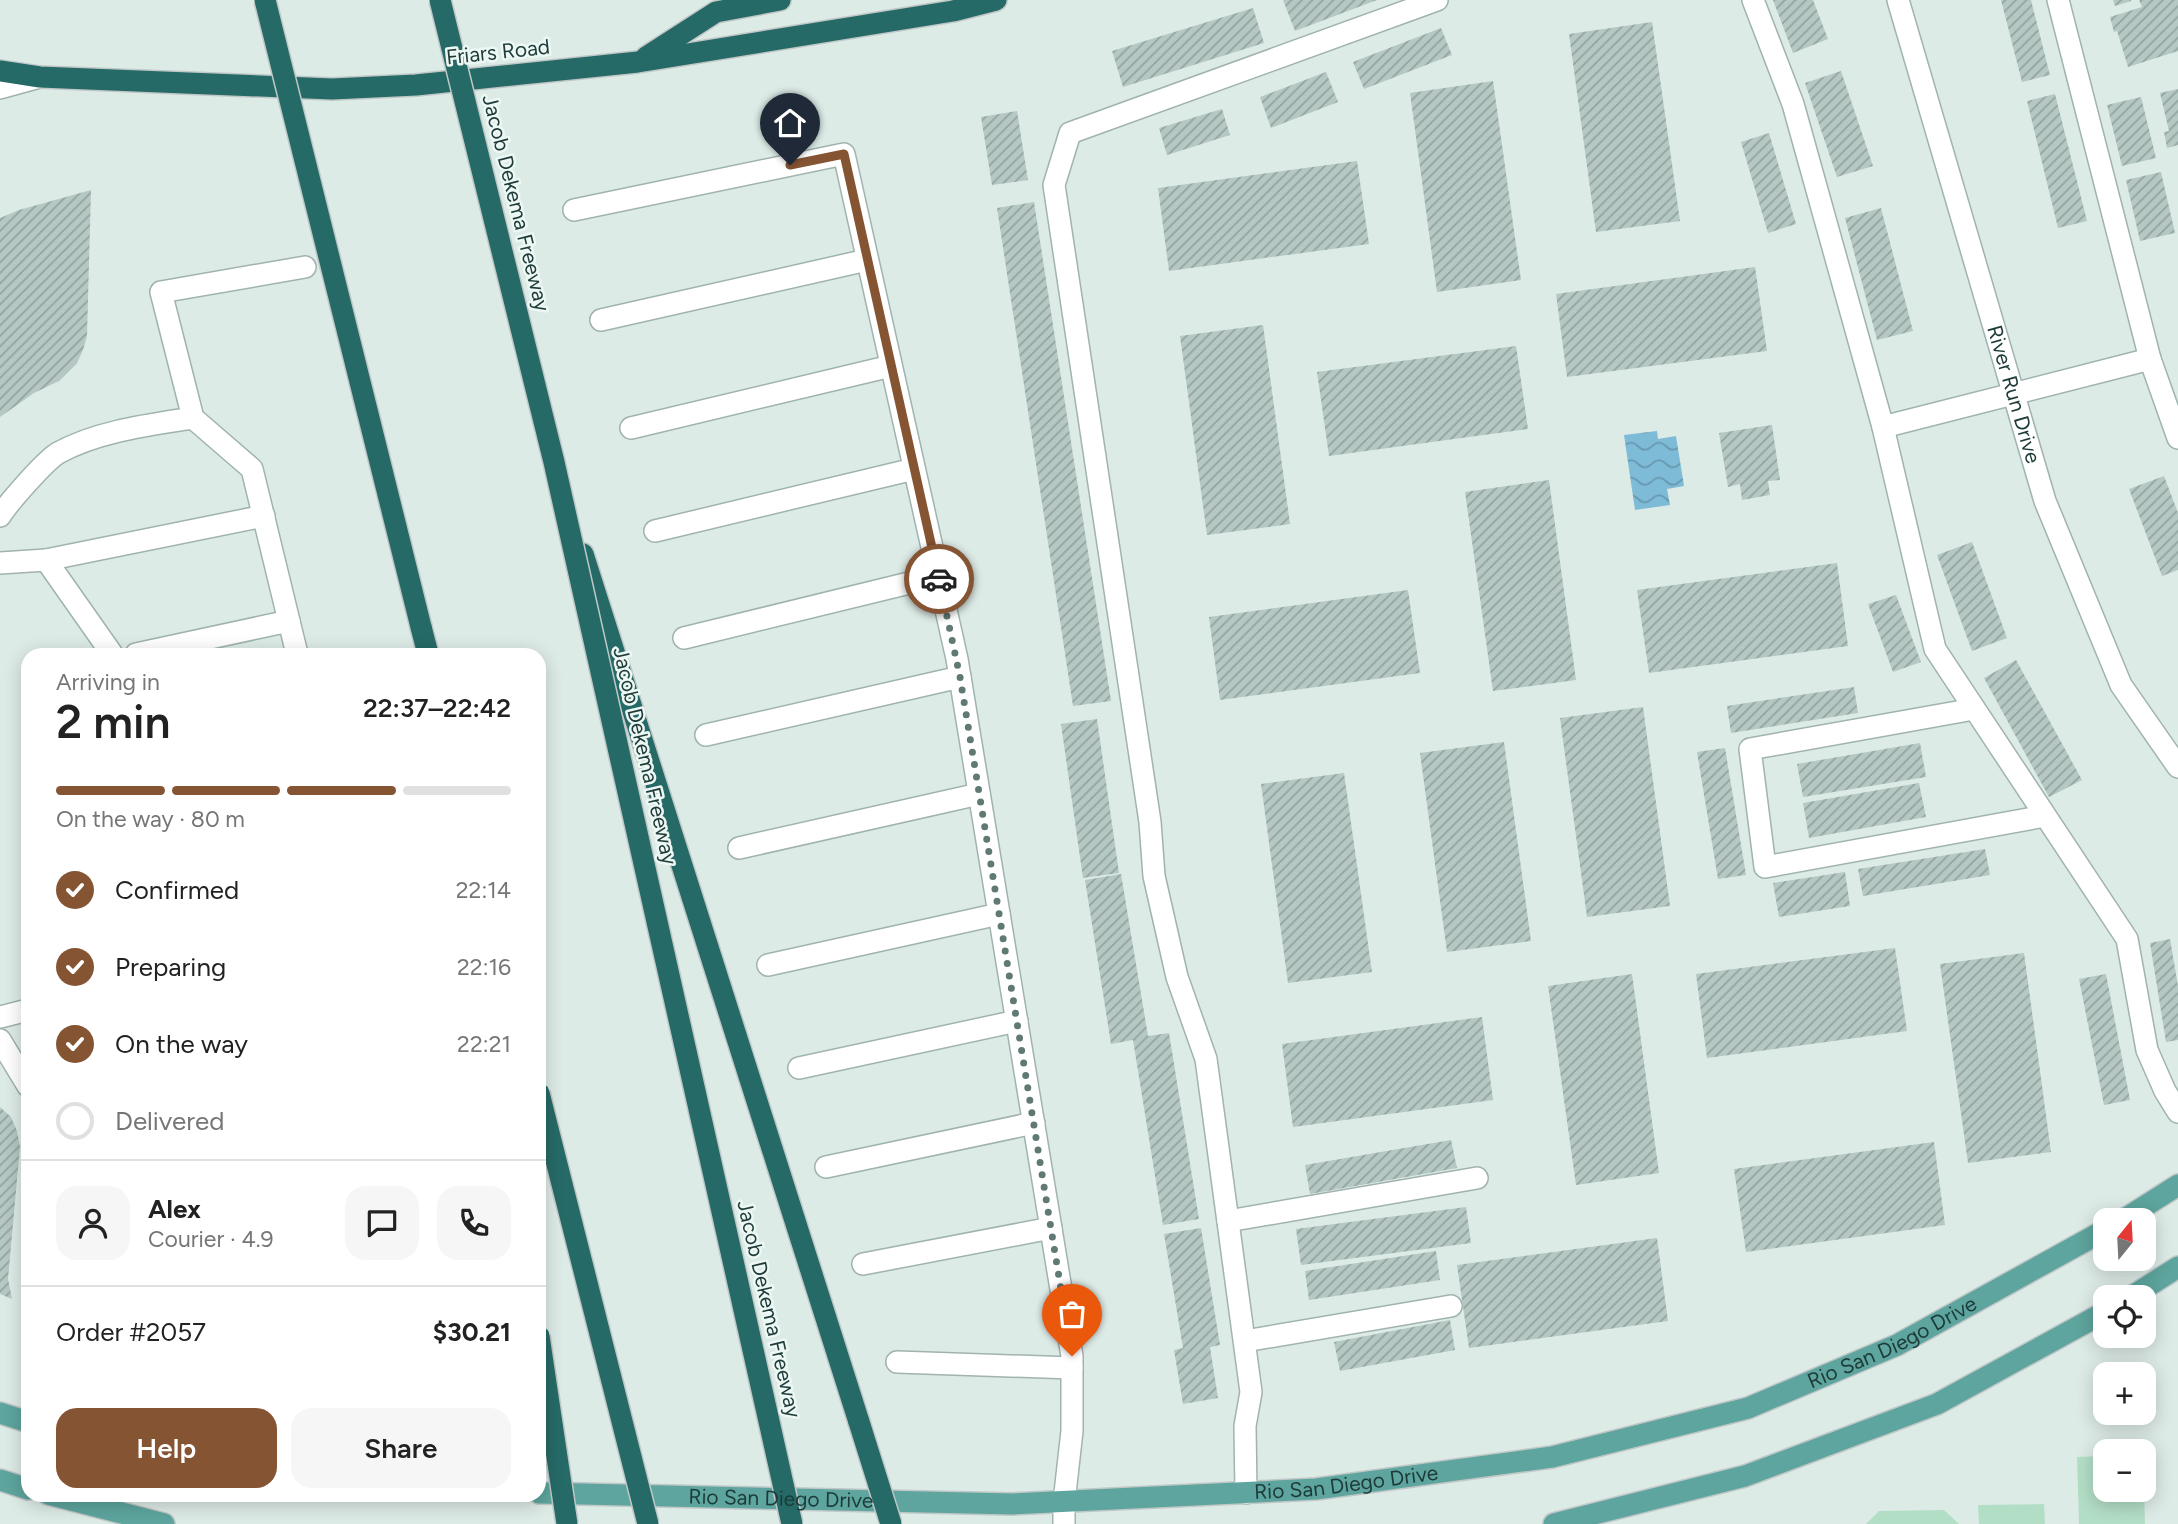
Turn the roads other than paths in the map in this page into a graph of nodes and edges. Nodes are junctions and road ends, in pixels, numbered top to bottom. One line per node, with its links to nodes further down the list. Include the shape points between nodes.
1 (265, 0): 37 (highway, bridge)
2 (440, 0): 24 (highway, Jacob Dekema Freeway, bridge)
3 (780, 0): 9 (highway, via 716,12)
4 (996, 0): 9 (highway, Friars Road, via 953,11)
5 (1437, 0): 60 (street, via 1070,133 1055,185 1150,822 1154,876 1177,976 1206,1059)
6 (1753, 0): 21 (street, via 1793,104)
7 (1898, 0): 19 (street, River Run Drive)
8 (2058, 0): 17 (street)
9 (638, 62): 11 (highway, Friars Road, via 332,89)
10 (0, 71): 11 (highway, Friars Road)
11 (40, 77): 12 (street)
12 (0, 88)
13 (574, 210): 14 (street, via 844,154)
14 (867, 260): 16 (street); 18 (street)
15 (305, 267): 20 (street, via 161,292)
16 (601, 320)
17 (2150, 359): 19 (street); 23 (street)
18 (891, 366): 22 (street); 25 (street)
19 (2013, 394): 21 (street); 41 (street, River Run Drive, via 2045,500 2121,685)
20 (193, 418): 26 (street, via 118,430 57,454); 27 (street, via 252,469)
21 (1883, 427): 39 (street, via 1935,649)
22 (631, 428)
23 (2178, 438)
24 (554, 462): 83 (highway, Jacob Dekema Freeway, bridge); 84 (highway, bridge)
25 (914, 469): 28 (street); 31 (street)
26 (0, 516)
27 (264, 516): 29 (street); 32 (street)
28 (655, 531)
29 (46, 560): 30 (street); 34 (street)
30 (0, 563)
31 (938, 576): 33 (street); 38 (street)
32 (289, 621): 35 (street); 36 (street)
33 (684, 638)
34 (108, 648)
35 (164, 648)
36 (296, 648)
37 (426, 648)
38 (960, 677): 40 (street); 42 (street)
39 (1974, 709): 43 (street); 43 (street, via 1750,749 1765,867)
40 (706, 735)
41 (2178, 767)
42 (979, 794): 44 (street); 45 (street)
43 (2045, 816): 53 (street, via 2127,939 2147,1050)
44 (739, 848)
45 (999, 914): 46 (street); 49 (street)
46 (768, 965)
47 (21, 1012): 48 (street)
48 (0, 1017)
49 (1017, 1021): 51 (street); 55 (street)
50 (0, 1040): 52 (street)
51 (799, 1068)
52 (21, 1074)
53 (2178, 1112)
54 (546, 1121): 82 (highway, bridge)
55 (1034, 1123): 56 (street); 61 (street)
56 (826, 1167)
57 (1477, 1178): 60 (street)
58 (2178, 1185): 59 (main road)
59 (2142, 1208)
60 (1228, 1221): 68 (street)
61 (1051, 1228): 63 (street); 70 (street)
62 (2093, 1237): 77 (main road, Rio San Diego Drive, via 1897,1345 1748,1408 1552,1457 1316,1489)
63 (863, 1264)
64 (2178, 1267): 65 (main road)
65 (2150, 1285)
66 (1451, 1306): 68 (street)
67 (2093, 1319): 86 (main road, via 1937,1405 1745,1476)
68 (1244, 1341): 77 (street, via 1251,1392 1245,1426)
69 (897, 1362): 70 (street)
70 (1072, 1368): 79 (street, via 1073,1431)
71 (546, 1383): 81 (highway, bridge)
72 (0, 1413): 73 (main road)
73 (21, 1420)
74 (0, 1480): 75 (main road)
75 (21, 1487)
76 (546, 1493): 79 (main road, Rio San Diego Drive, via 988,1505)
77 (1245, 1493): 79 (main road, Rio San Diego Drive)
78 (79, 1502): 80 (main road)
79 (1064, 1502): 85 (street)
80 (164, 1524)
81 (567, 1524)
82 (648, 1524)
83 (792, 1524)
84 (891, 1524)
85 (1064, 1524)
86 (1554, 1524)

